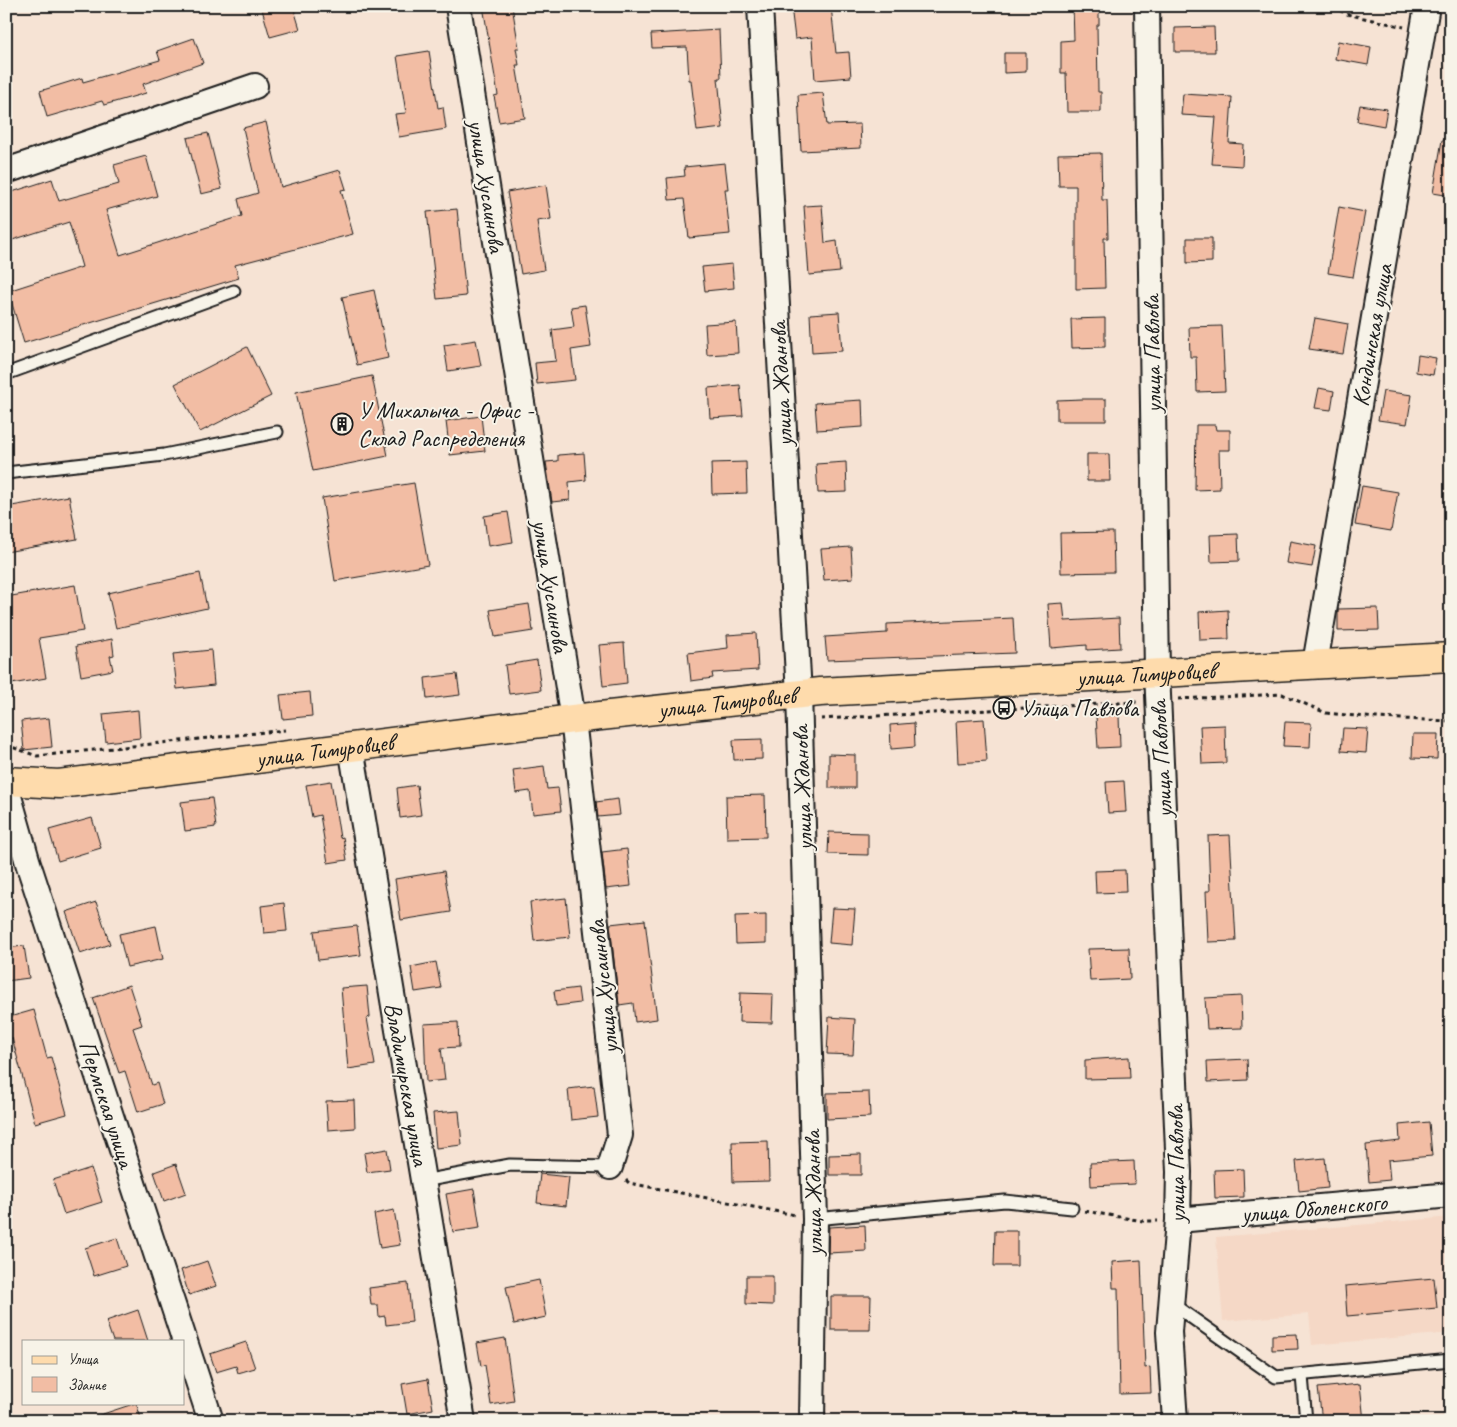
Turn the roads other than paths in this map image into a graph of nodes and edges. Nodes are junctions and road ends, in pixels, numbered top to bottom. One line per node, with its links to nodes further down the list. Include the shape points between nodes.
1 (458, 6): 15 (street, улица Хусаинова)
2 (760, 6): 14 (street, улица Жданова)
3 (1146, 6): 13 (street, улица Павлова)
4 (1427, 6): 12 (street, Кондинская улица)
5 (255, 86): 6 (street)
6 (6, 171)
7 (234, 290): 8 (lane)
8 (6, 374)
9 (277, 432): 10 (lane, via 164,455)
10 (6, 473)
11 (1451, 656): 12 (main road, улица Тимуровцев)
12 (1315, 664): 13 (main road, улица Тимуровцев)
13 (1158, 672): 14 (main road, улица Тимуровцев); 24 (street, улица Павлова, via 1179,1172)
14 (800, 707): 15 (main road, улица Тимуровцев); 23 (street, улица Жданова)
15 (573, 719): 16 (main road, улица Тимуровцев); 19 (street, улица Хусаинова, via 620,1135)
16 (351, 747): 17 (main road, улица Тимуровцев, via 58,784); 20 (street, Владимирская улица)
17 (6, 781)
18 (6, 786): 26 (street, Пермская улица, via 28,863)
19 (610, 1167): 20 (lane, via 510,1165)
20 (423, 1181): 31 (street, Владимирская улица)
21 (1451, 1195): 24 (street, улица Оболенского)
22 (1072, 1208): 23 (lane, via 1005,1201)
23 (815, 1219): 32 (street, улица Жданова)
24 (1178, 1220): 25 (street, улица Павлова)
25 (1171, 1303): 29 (lane, via 1276,1378); 33 (street, улица Павлова, via 1169,1332)
26 (184, 1340)
27 (185, 1342): 30 (street, Пермская улица)
28 (1451, 1360): 29 (lane)
29 (1302, 1376): 34 (lane)
30 (211, 1421)
31 (463, 1421)
32 (812, 1421)
33 (1175, 1421)
34 (1306, 1421)

